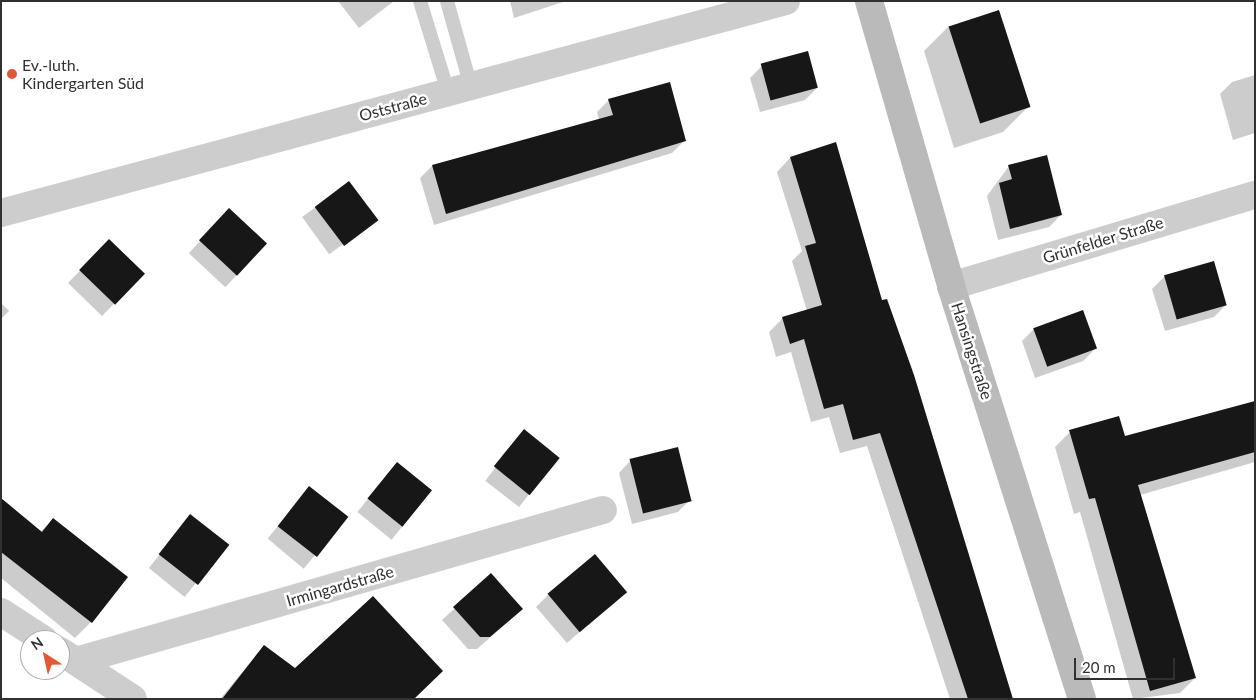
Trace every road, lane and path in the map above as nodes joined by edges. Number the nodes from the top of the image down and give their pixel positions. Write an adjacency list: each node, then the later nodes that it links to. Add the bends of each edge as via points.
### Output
1 (420, 1): 5 (lane)
2 (447, 1): 5 (lane)
3 (786, 1): 5 (street, Oststraße)
4 (869, 1): 8 (street, Hansingstraße)
5 (459, 89): 7 (street, Oststraße)
6 (1255, 195): 8 (street, Grünfelder Straße)
7 (1, 213)
8 (951, 286): 15 (street, Hansingstraße)
9 (603, 510): 12 (street, Irmingardstraße)
10 (1, 612): 11 (street)
11 (29, 630)
12 (70, 655)
13 (70, 657): 14 (street)
14 (131, 698)
15 (1082, 699)

